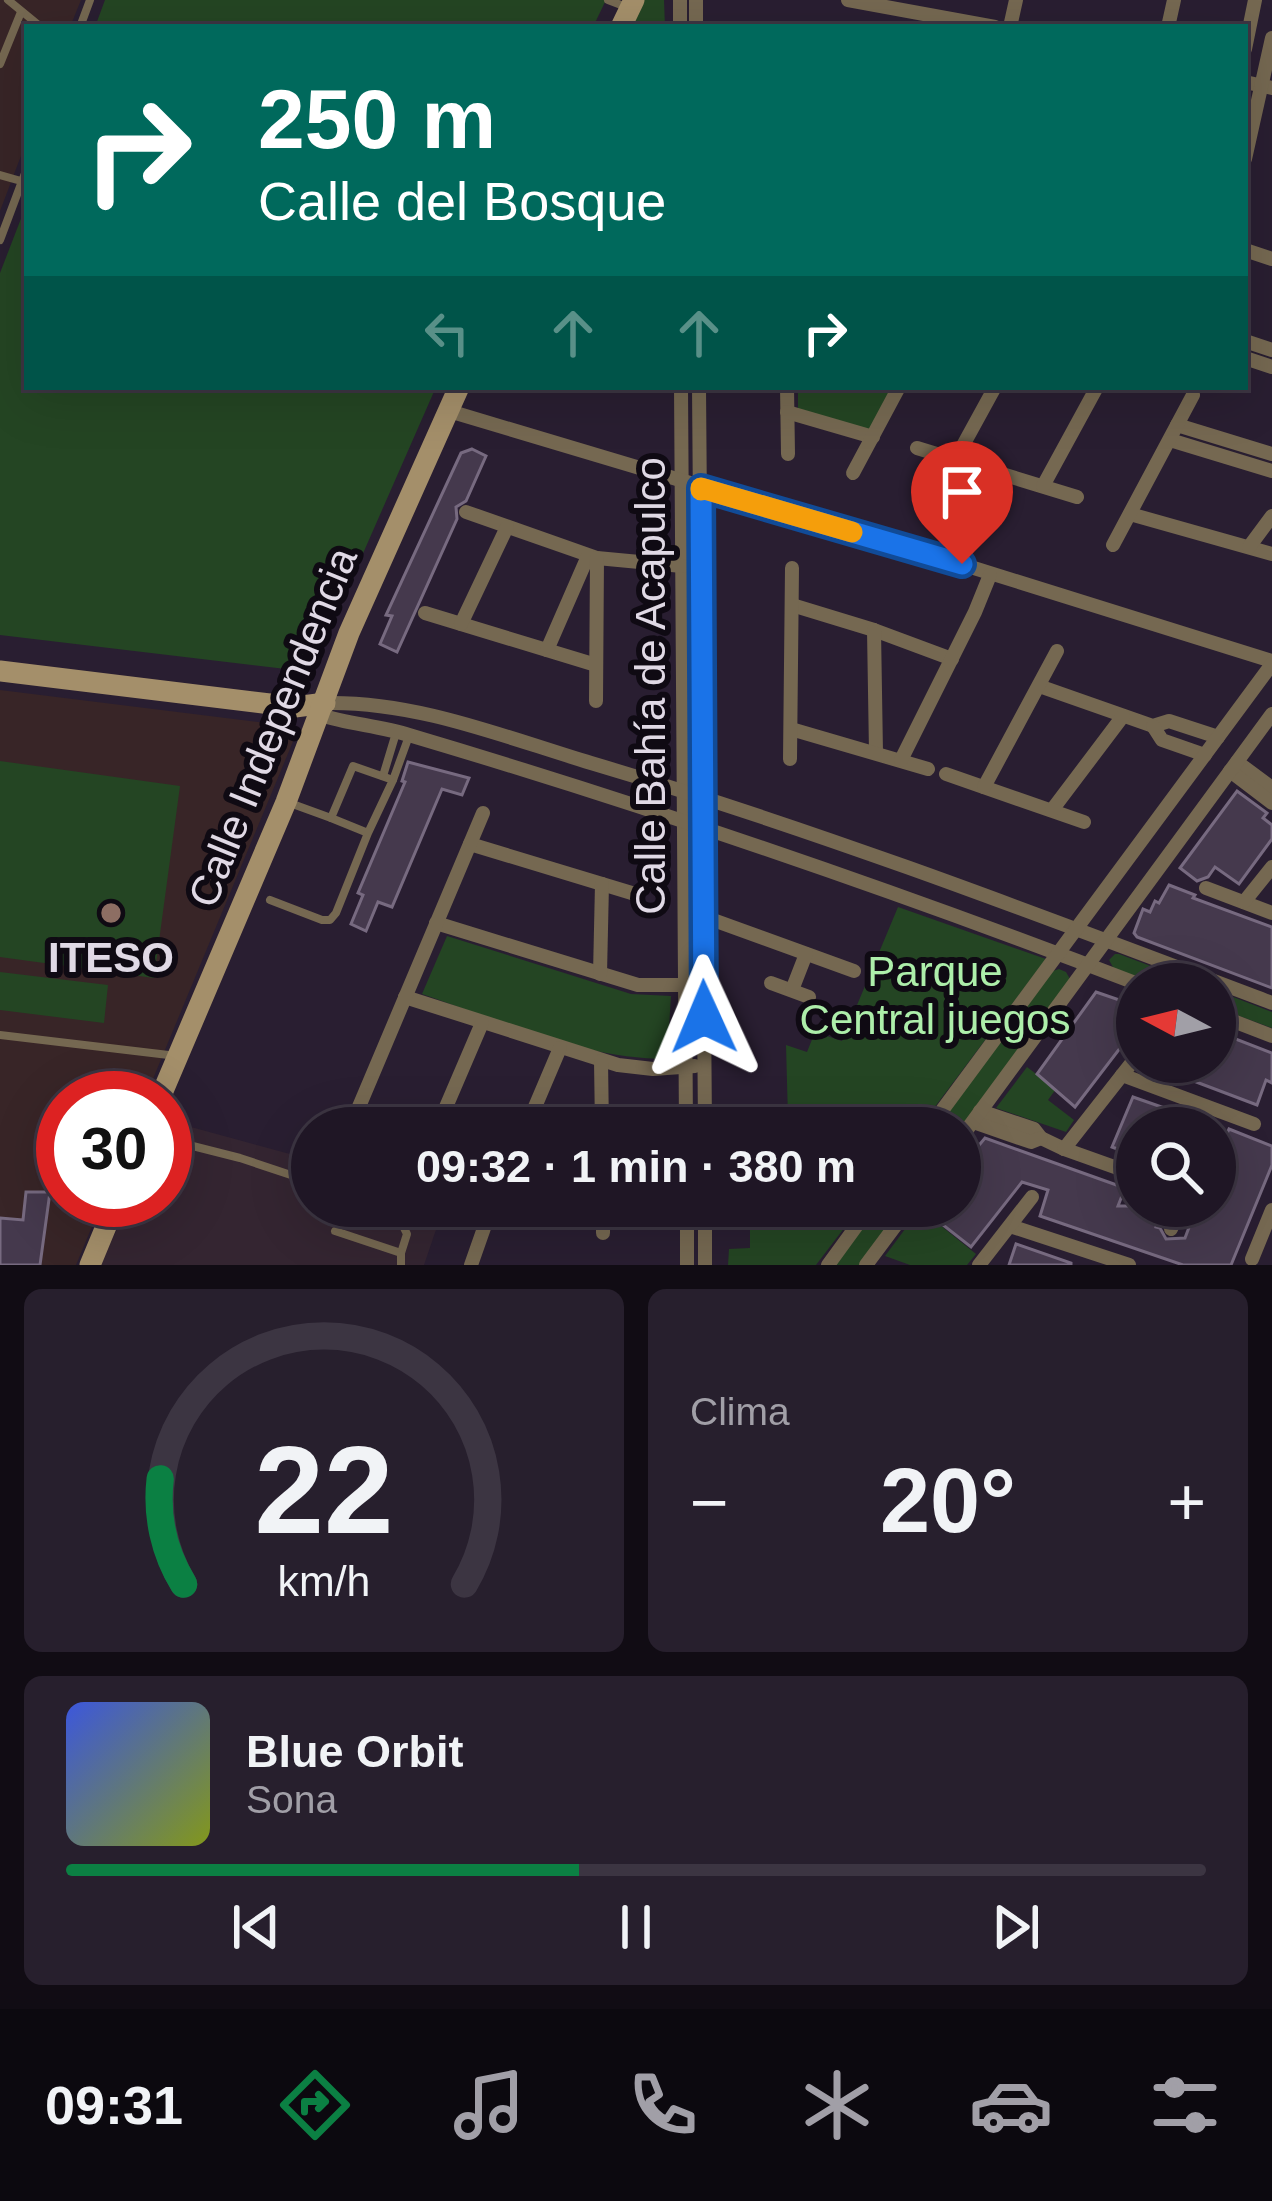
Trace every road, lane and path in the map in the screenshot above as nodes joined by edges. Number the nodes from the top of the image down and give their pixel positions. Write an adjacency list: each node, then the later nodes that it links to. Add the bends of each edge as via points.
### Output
1 (8, 0): 4 (lane)
2 (848, 0): 5 (street)
3 (1255, 0): 8 (street)
4 (21, 12): 6 (lane); 10 (lane)
5 (928, 14): 7 (street)
6 (37, 24)
7 (979, 24)
8 (1248, 34)
9 (1272, 38): 11 (street)
10 (0, 64)
11 (1267, 87): 12 (street)
12 (1248, 149)
13 (0, 175): 15 (lane)
14 (24, 176): 15 (lane)
15 (22, 182): 16 (lane)
16 (0, 240)
17 (458, 390): 25 (street, Calle Independencia)
18 (681, 390): 37 (street, Calle Bahía de Acapulco)
19 (699, 390): 39 (street, Calle Bahía de Acapulco)
20 (787, 390): 26 (street)
21 (897, 390): 28 (street)
22 (992, 390): 33 (street)
23 (1095, 390): 38 (street)
24 (1193, 395): 27 (street)
25 (448, 411): 37 (street); 65 (street, Calle Independencia)
26 (787, 412): 28 (street); 31 (street)
27 (1178, 425): 29 (street); 32 (street)
28 (873, 436): 35 (street)
29 (1169, 440): 34 (street); 42 (street)
30 (917, 448): 33 (street)
31 (788, 454)
32 (1272, 454)
33 (956, 460): 36 (street)
34 (1272, 471)
35 (853, 473)
36 (998, 473): 38 (street); 49 (street)
37 (681, 482): 39 (street); 50 (street, Calle Bahía de Acapulco)
38 (1043, 486): 40 (street)
39 (701, 488): 49 (street); 84 (street, Calle Bahía de Acapulco)
40 (1077, 496)
41 (466, 512): 44 (street)
42 (1130, 514): 45 (street); 46 (street)
43 (1272, 516): 46 (street)
44 (507, 526): 48 (street); 55 (street)
45 (1113, 545)
46 (1249, 548): 47 (street)
47 (1272, 554)
48 (592, 557): 50 (street); 57 (street); 61 (street)
49 (962, 564): 52 (street)
50 (682, 566): 83 (street, Calle Bahía de Acapulco)
51 (792, 568): 53 (street)
52 (990, 574): 59 (street); 60 (street)
53 (792, 605): 56 (street); 70 (street)
54 (425, 613): 55 (street)
55 (461, 624): 57 (street)
56 (874, 630): 59 (street); 73 (street)
57 (547, 650): 61 (street)
58 (1057, 651): 63 (street)
59 (952, 659): 76 (street)
60 (1272, 663): 72 (street)
61 (596, 665): 64 (street)
62 (0, 671): 65 (street)
63 (1039, 686): 68 (street); 81 (street)
64 (596, 701)
65 (322, 709): 66 (street); 71 (street, via 345,723); 85 (street, Calle Independencia)
66 (408, 709): 71 (street); 83 (street)
67 (1272, 714): 77 (street)
68 (1124, 716): 69 (street); 87 (street)
69 (1153, 726): 72 (street, via 1169,721); 74 (street, via 1162,740)
70 (791, 729): 73 (street); 75 (street)
71 (403, 733): 80 (lane); 90 (street)
72 (1218, 737): 74 (street)
73 (876, 753): 76 (street)
74 (1205, 755): 106 (street)
75 (790, 759)
76 (901, 760): 78 (street)
77 (1233, 766): 82 (street); 86 (street); 107 (street)
78 (928, 769)
79 (946, 774): 81 (street)
80 (388, 778): 89 (lane, via 353,766); 93 (lane)
81 (984, 787): 87 (street)
82 (1272, 788)
83 (685, 790): 84 (street); 90 (street, Calle Bahía de Acapulco)
84 (702, 796): 92 (street, Calle Bahía de Acapulco); 96 (street)
85 (286, 802): 89 (lane); 125 (street, Calle Independencia)
86 (1272, 803)
87 (1052, 810): 91 (street)
88 (483, 813): 94 (street)
89 (331, 818): 93 (lane)
90 (685, 821): 92 (street); 115 (street, Calle Bahía de Acapulco)
91 (1084, 822)
92 (702, 826): 100 (street); 104 (street, Calle Bahía de Acapulco)
93 (368, 833): 101 (lane, via 330,920)
94 (470, 844): 97 (street); 105 (street)
95 (1272, 867): 102 (street)
96 (911, 871): 100 (street); 106 (street)
97 (602, 884): 99 (street); 112 (street)
98 (1206, 888): 102 (street)
99 (635, 894)
100 (903, 898): 109 (street)
101 (270, 900)
102 (1244, 902): 103 (street)
103 (1272, 913)
104 (702, 922): 108 (street); 127 (street, Calle Bahía de Acapulco)
105 (436, 923): 112 (street); 118 (street)
106 (1076, 929): 107 (street); 109 (street)
107 (1107, 940): 110 (street); 119 (street)
108 (806, 953): 111 (street); 116 (street)
109 (1058, 954): 110 (street); 138 (street)
110 (1089, 965): 113 (street); 140 (street)
111 (854, 971)
112 (600, 974): 115 (street, via 650,987)
113 (1116, 975)
114 (772, 983): 116 (street)
115 (686, 985): 128 (street, Calle Bahía de Acapulco)
116 (792, 990): 117 (street)
117 (809, 997)
118 (405, 998): 121 (street); 132 (street)
119 (1272, 1003)
120 (1236, 1022): 123 (street)
121 (482, 1023): 124 (street); 133 (street)
122 (0, 1034): 125 (lane)
123 (1272, 1036)
124 (560, 1048): 126 (street); 134 (street)
125 (178, 1057): 129 (street, Calle Independencia)
126 (601, 1061): 128 (street); 135 (street)
127 (706, 1064): 128 (street); 137 (street, Calle Bahía de Acapulco)
128 (686, 1068): 136 (street, Calle Bahía de Acapulco)
129 (172, 1071)
130 (1116, 1083): 143 (street)
131 (1144, 1083): 139 (street)
132 (359, 1107)
133 (445, 1107)
134 (534, 1107)
135 (600, 1107)
136 (686, 1107)
137 (705, 1107)
138 (945, 1107)
139 (1208, 1107)
140 (981, 1110)
141 (981, 1119): 143 (street)
142 (192, 1146): 145 (lane)
143 (1064, 1148): 144 (street)
144 (1116, 1167)
145 (291, 1175)
146 (1032, 1198): 148 (street)
147 (1270, 1219): 160 (street)
148 (1010, 1226): 169 (street); 170 (street)
149 (106, 1227): 162 (street)
150 (404, 1227): 159 (lane)
151 (687, 1227): 158 (street)
152 (705, 1227): 157 (street)
153 (855, 1227): 167 (street)
154 (894, 1227): 161 (street)
155 (484, 1228): 164 (street)
156 (335, 1231): 159 (lane)
157 (705, 1238): 158 (street); 166 (street)
158 (687, 1239): 165 (street)
159 (400, 1253): 163 (lane)
160 (1252, 1259)
161 (868, 1262): 168 (street)
162 (90, 1265)
163 (401, 1265)
164 (471, 1265)
165 (687, 1265)
166 (705, 1265)
167 (827, 1265)
168 (887, 1265)
169 (979, 1265)
170 (1129, 1265)

